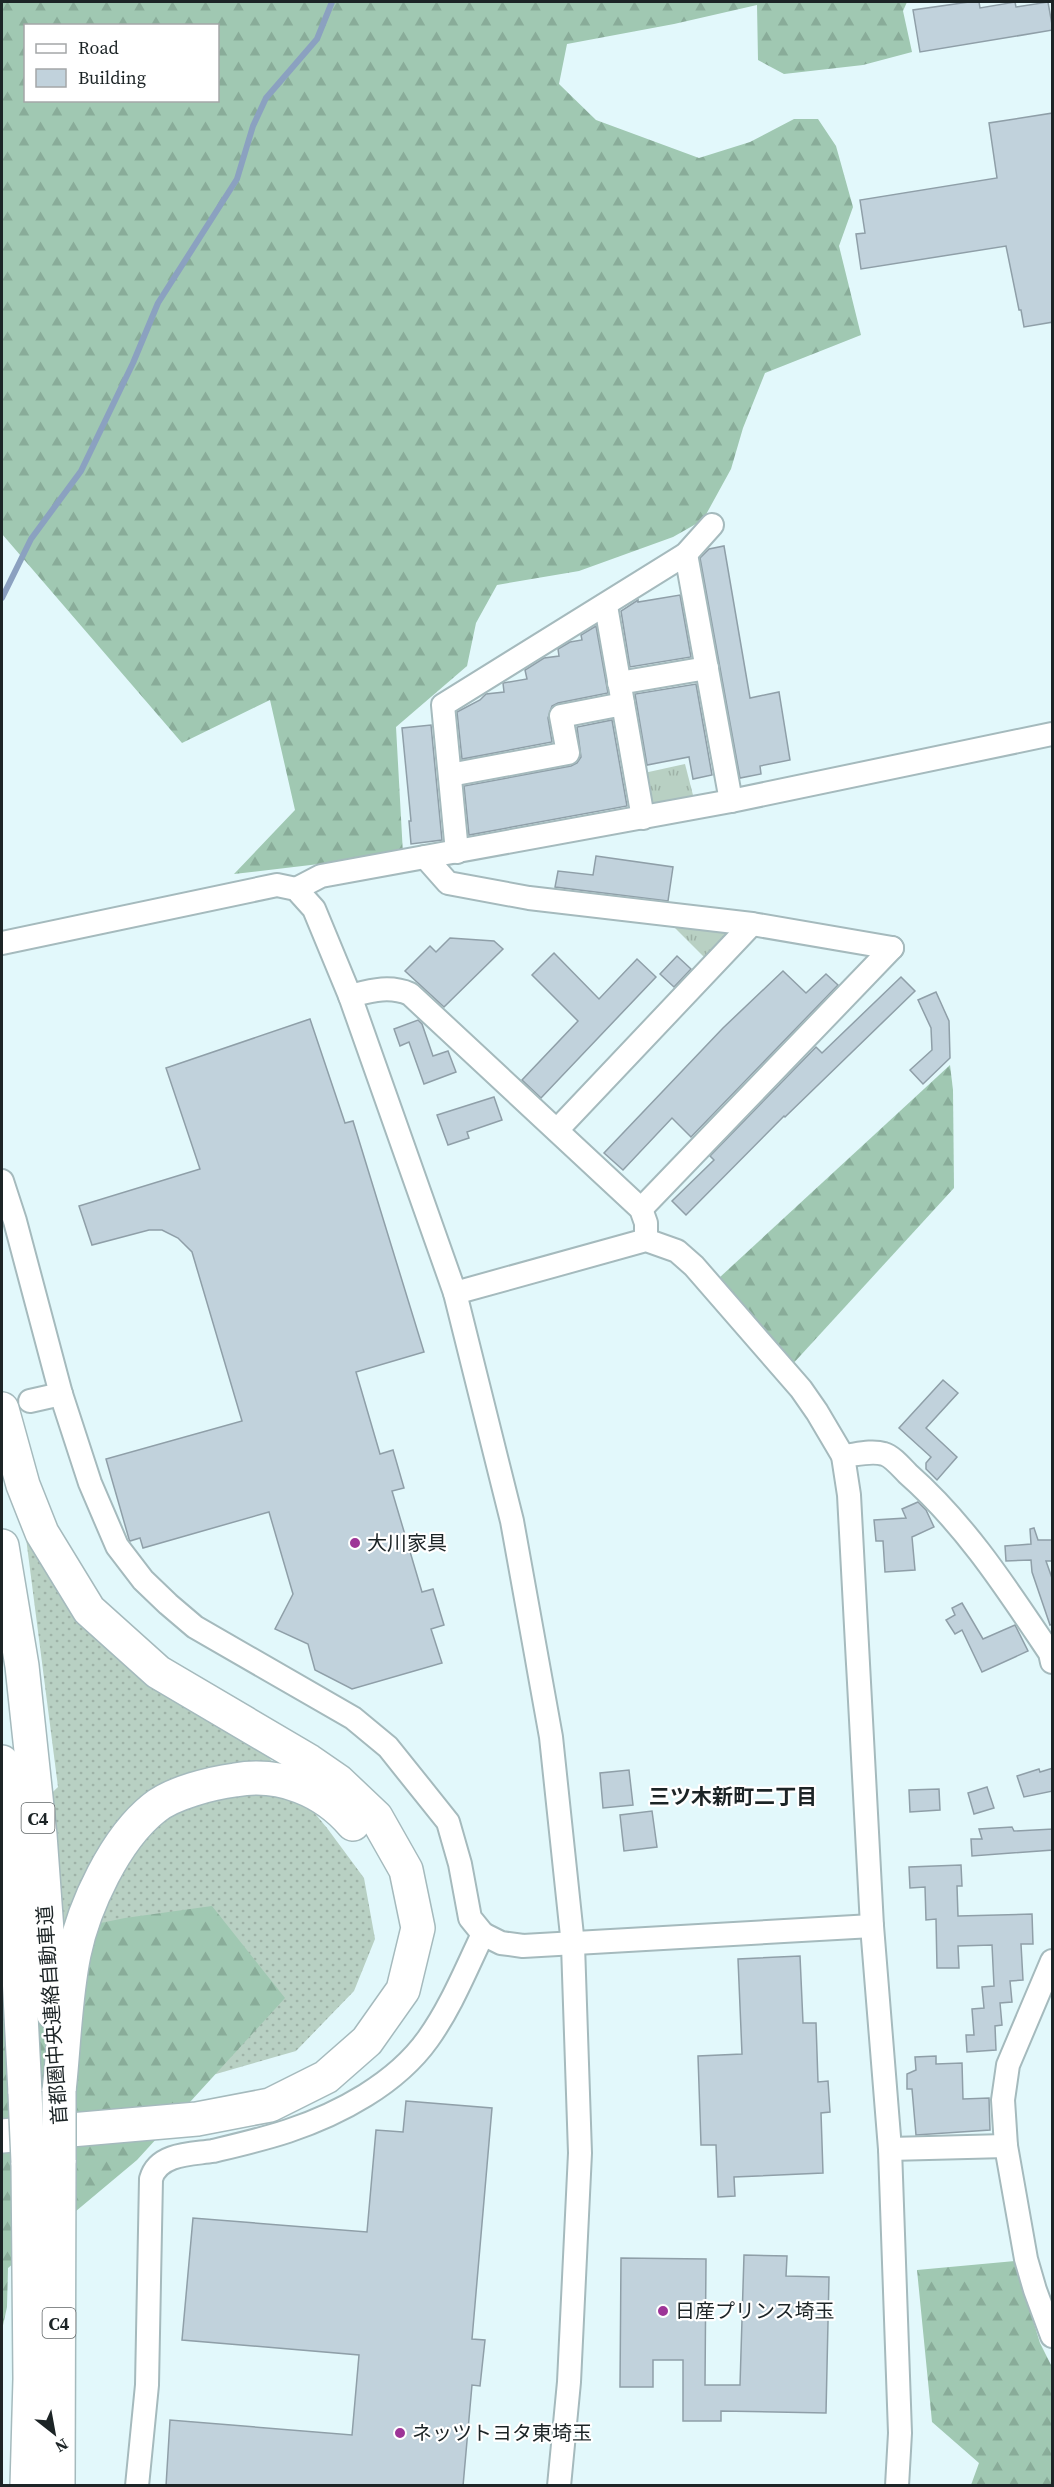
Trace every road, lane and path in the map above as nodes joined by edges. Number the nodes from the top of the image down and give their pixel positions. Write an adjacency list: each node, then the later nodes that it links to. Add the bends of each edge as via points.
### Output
1 (712, 525): 2 (street)
2 (686, 554): 3 (street); 4 (street)
3 (606, 606): 5 (street); 7 (street, via 443,705)
4 (707, 668): 5 (street); 8 (street)
5 (621, 694): 7 (street, via 561,716 568,753); 9 (street)
6 (1053, 734): 8 (street)
7 (450, 775): 10 (street)
8 (731, 801): 9 (street)
9 (643, 818): 10 (street)
10 (457, 852): 11 (street)
11 (425, 857): 12 (street, via 321,876); 13 (street, via 448,883 529,898)
12 (296, 889): 14 (street, via 277,885); 15 (street, via 314,909)
13 (752, 924): 16 (street); 18 (street, via 892,948)
14 (2, 943)
15 (350, 996): 16 (street, via 377,989 410,994); 20 (street)
16 (557, 1130): 18 (street)
17 (2, 1181): 21 (street)
18 (641, 1209): 19 (street)
19 (646, 1240): 20 (street); 23 (street, via 677,1251 694,1266 801,1389)
20 (455, 1293): 29 (street, via 512,1521 550,1737)
21 (61, 1394): 22 (street); 28 (street, via 90,1483 117,1546 137,1572 195,1627 353,1718 388,1747 448,1822 470,1918)
22 (16, 1405): 33 (highway, via 23,1485 42,1533 89,1610 158,1672 309,1761 338,1781 376,1817 406,1870 418,1928 403,1990 367,2041 326,2077 270,2104 197,2119)
23 (843, 1456): 25 (street, via 886,1454 924,1488 956,1520 987,1560); 27 (street, via 849,1495)
24 (2, 1546): 31 (highway, 首都圏中央連絡自動車道 / C4, via 22,1666 40,1835)
25 (1053, 1662)
26 (2, 1762): 36 (highway, 首都圏中央連絡自動車道 / C4, bridge, via 15,1897 25,2093)
27 (872, 1926): 29 (street); 35 (street)
28 (483, 1934): 29 (street, via 501,1943 523,1946); 40 (street, via 428,2040 399,2070 364,2096 297,2128 173,2157 153,2171 147,2385)
29 (573, 1945): 41 (street, via 580,2153 569,2382)
30 (1053, 1961): 34 (street, via 1008,2065 1003,2100)
31 (59, 2091): 32 (highway, via 74,1954 94,1892 122,1842 155,1807 204,1785 249,1777 295,1782 340,1808 367,1839 387,1881 396,1936 384,1988 341,2042 302,2068 244,2091 131,2110); 36 (highway, 首都圏中央連絡自動車道 / C4, bridge)
32 (2, 2120)
33 (2, 2136)
34 (1006, 2146): 35 (street); 37 (street, via 1026,2259)
35 (890, 2149): 42 (street, via 900,2433)
36 (44, 2161): 38 (highway, 首都圏中央連絡自動車道 / C4); 39 (highway, 首都圏中央連絡自動車道 / C4)
37 (1053, 2336)
38 (27, 2486)
39 (58, 2486)
40 (137, 2486)
41 (559, 2486)
42 (897, 2486)

